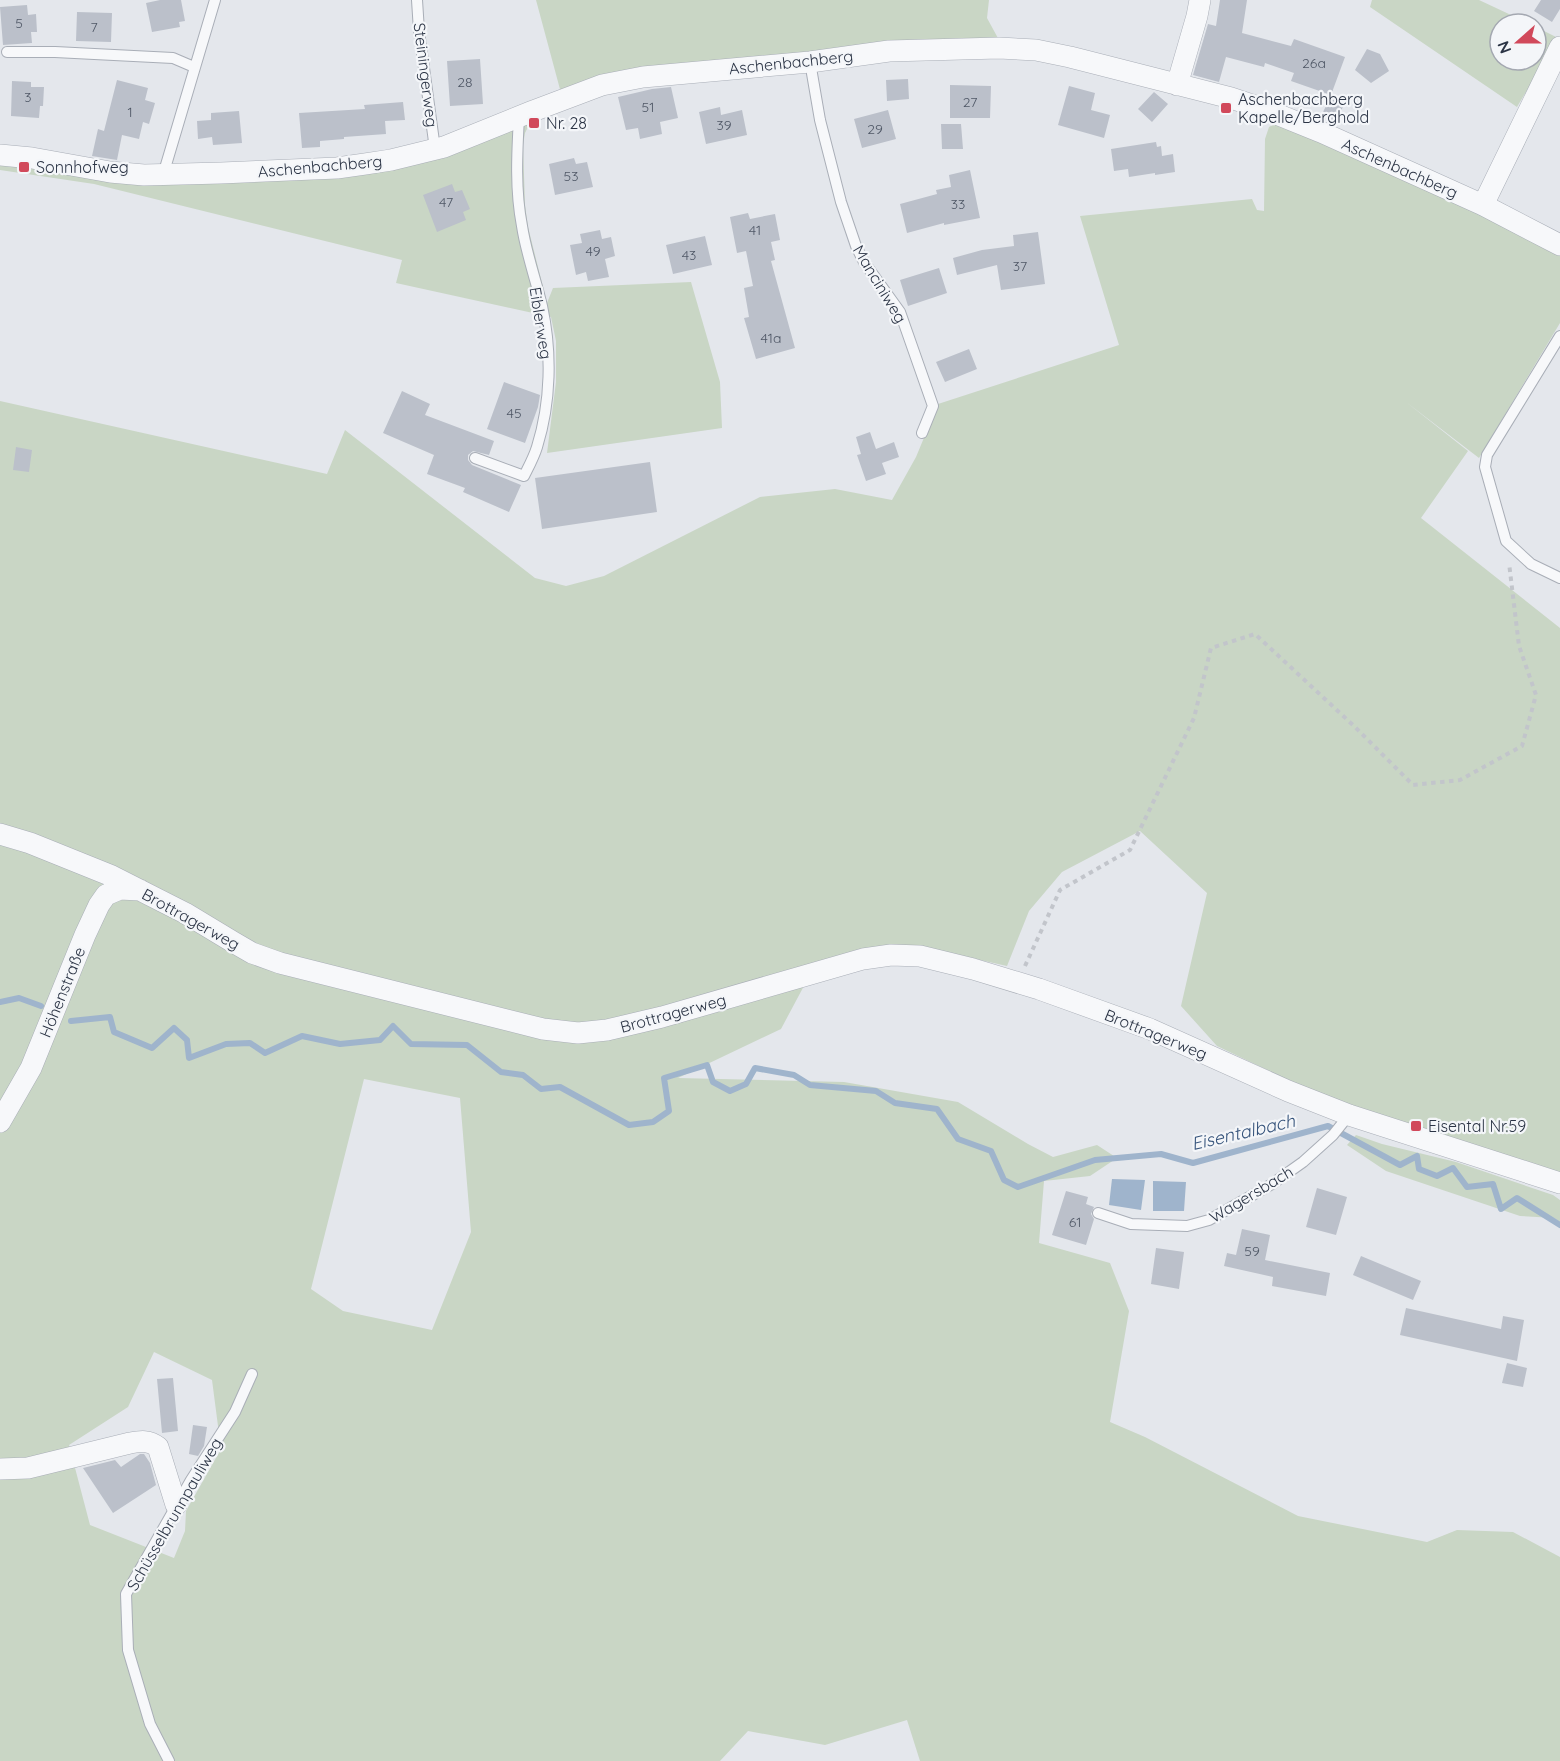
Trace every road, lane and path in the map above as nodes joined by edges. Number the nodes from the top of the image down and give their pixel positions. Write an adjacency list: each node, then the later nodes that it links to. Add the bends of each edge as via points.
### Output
1 (215, 0): 7 (lane)
2 (417, 0): 11 (lane, Steiningerweg)
3 (1200, 0): 9 (street)
4 (1560, 47): 8 (street)
5 (7, 52): 7 (lane, via 173,58)
6 (810, 62): 9 (street, Aschenbachberg, via 889,51 1036,50); 10 (street, Aschenbachberg, via 643,77 602,86); 17 (lane, Manciniweg, via 820,120 856,246 900,312 933,406)
7 (194, 68): 13 (lane)
8 (1555, 70): 14 (street)
9 (1177, 85): 14 (street, Aschenbachberg, via 1264,109)
10 (519, 117): 11 (street, Aschenbachberg); 18 (lane, Eiblerweg, via 519,206 546,328 548,388 544,421 524,476)
11 (435, 149): 13 (street, Aschenbachberg, via 337,168)
12 (1, 152): 13 (street, Aschenbachberg, via 110,172)
13 (163, 175)
14 (1483, 205): 15 (street, Aschenbachberg)
15 (1560, 245)
16 (1560, 336): 19 (lane, via 1487,455 1485,467)
17 (922, 433)
18 (476, 458)
19 (1506, 541): 20 (lane, via 1531,564); 23 (path, via 1519,646 1536,695 1522,746 1460,780 1413,785 1255,634 1210,648 1194,718 1130,850 1060,890)
20 (1560, 578)
21 (0, 834): 22 (street, Brottragerweg)
22 (141, 890): 23 (street, Brottragerweg, via 243,948 280,963 543,1029 578,1033 662,1017 863,959 891,955 921,956); 24 (street, Höhenstraße, via 120,889 106,895 99,905 31,1068)
23 (1017, 982): 25 (street, Brottragerweg, via 1150,1029 1288,1091)
24 (0, 1122)
25 (1341, 1126): 26 (street, Brottragerweg); 27 (lane, Wagersbach, via 1303,1162 1272,1184 1220,1215 1196,1224 1131,1224)
26 (1560, 1183)
27 (1098, 1213)
28 (252, 1374): 30 (lane, Schüsselbrunnpauliweg, via 235,1412)
29 (0, 1469): 30 (street, via 28,1468 146,1441 158,1447)
30 (176, 1505): 31 (lane, Schüsselbrunnpauliweg, via 126,1594 128,1650 150,1724)
31 (169, 1761)

